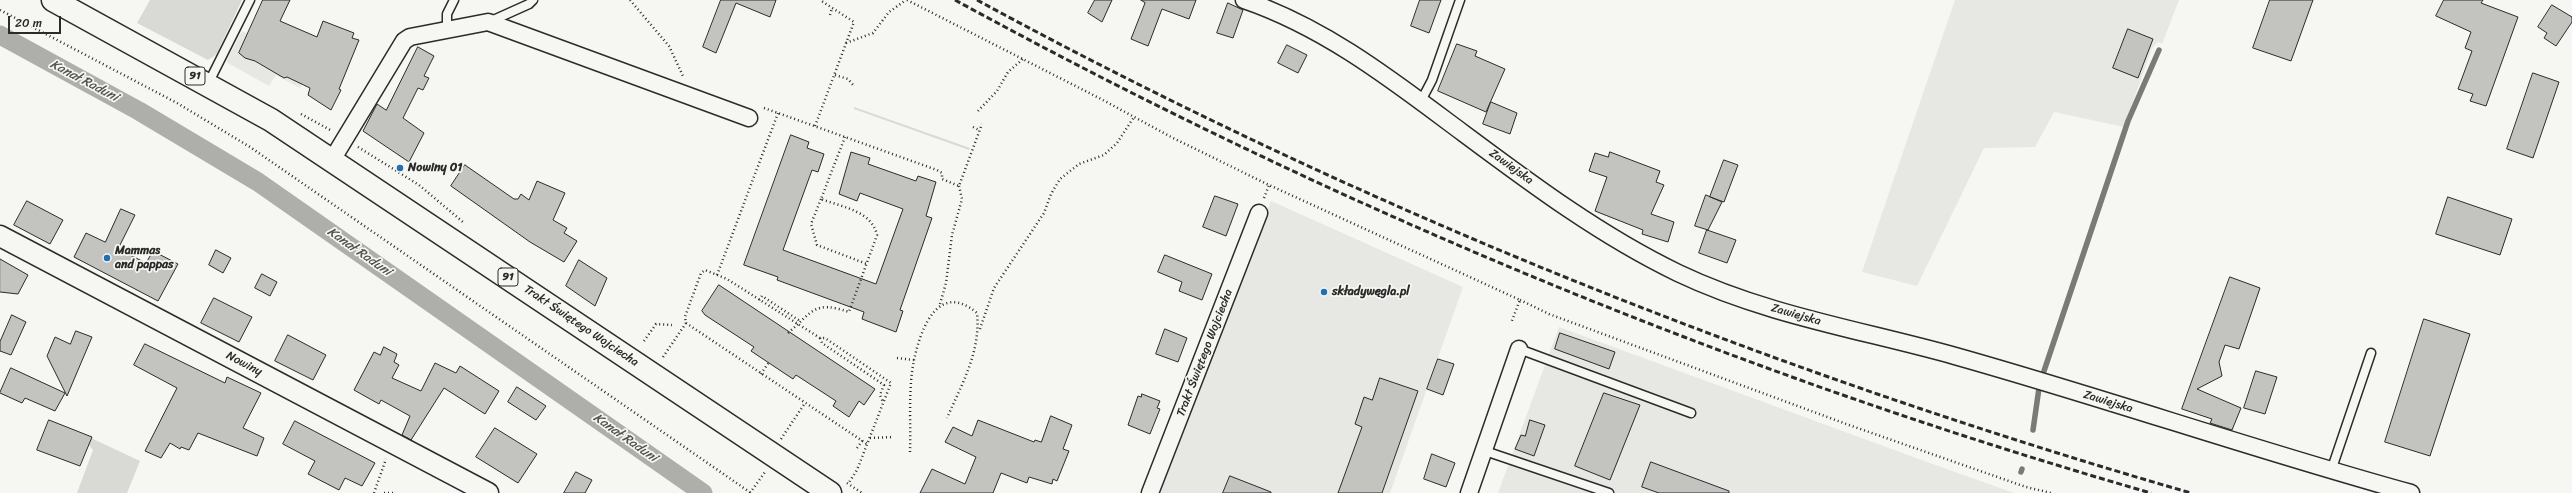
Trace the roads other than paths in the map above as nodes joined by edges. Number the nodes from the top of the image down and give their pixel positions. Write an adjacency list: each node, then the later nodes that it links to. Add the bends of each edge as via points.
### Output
1 (53, 0): 9 (main road, Trakt Świętego Wojciecha / 91)
2 (250, 0): 9 (lane)
3 (454, 0): 8 (lane, via 448,14)
4 (533, 0): 7 (lane)
5 (1244, 0): 10 (street, Zawiejska, via 1282,14 1313,30 1378,70)
6 (1460, 0): 10 (lane, via 1432,80)
7 (488, 22): 8 (street); 11 (street, via 692,97)
8 (447, 30): 12 (street, via 410,37 404,41)
9 (208, 84): 12 (main road, Trakt Świętego Wojciecha / 91, via 271,120)
10 (1421, 101): 19 (street, Zawiejska, via 1505,164 1627,246 1679,273 1735,297 1843,329 1953,356)
11 (754, 112)
12 (332, 160): 20 (main road, Trakt Świętego Wojciecha / 91)
13 (1259, 213): 22 (street, Trakt Świętego Wojciecha)
14 (0, 236): 21 (street, Nowiny)
15 (1519, 349): 17 (lane); 18 (street)
16 (2370, 353): 19 (lane)
17 (1691, 413)
18 (1485, 451): 23 (street); 24 (lane)
19 (2331, 471): 25 (street, Zawiejska)
20 (839, 489)
21 (488, 493)
22 (1150, 493)
23 (1469, 493)
24 (1609, 493)
25 (2412, 493)

